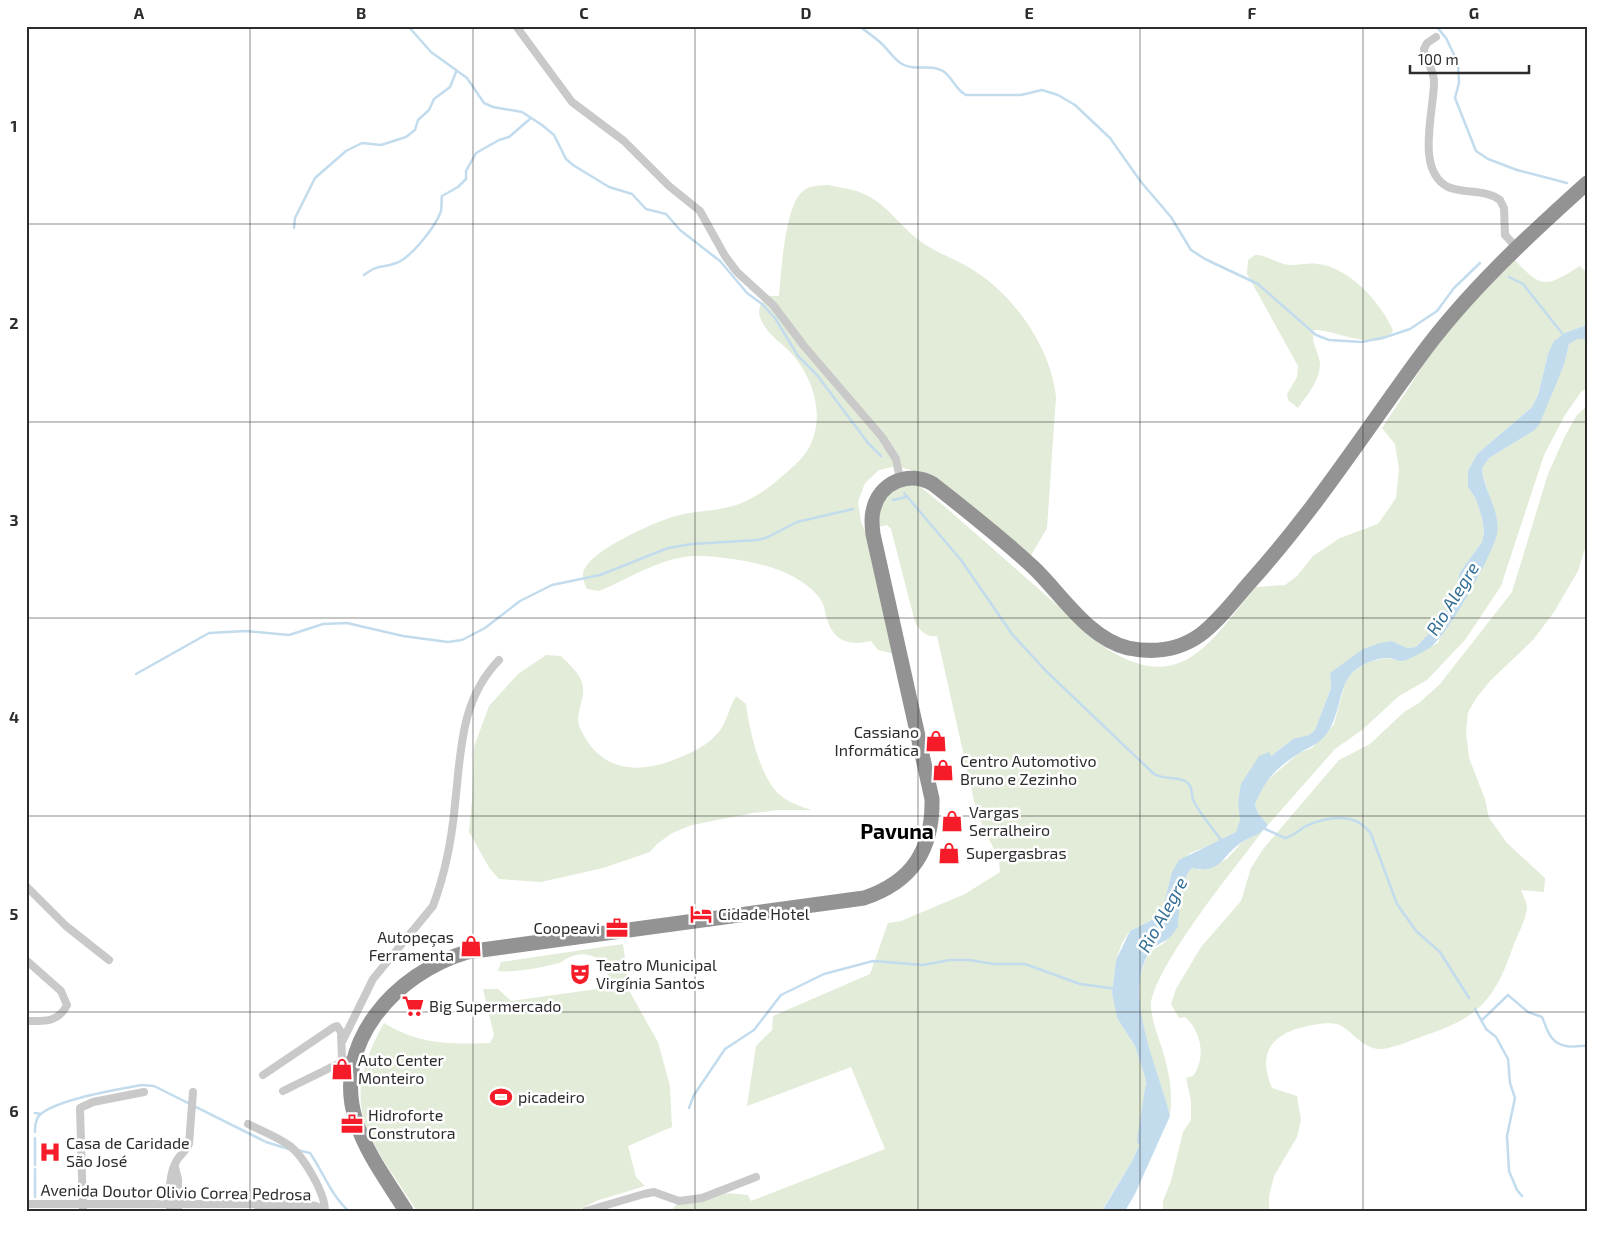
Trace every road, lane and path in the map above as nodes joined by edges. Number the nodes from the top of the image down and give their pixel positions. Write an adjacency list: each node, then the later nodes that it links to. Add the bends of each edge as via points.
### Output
1 (516, 26): 5 (street, via 572,102 624,141 669,186 700,211 737,272 773,305 882,437 896,459)
2 (1436, 37): 4 (street, via 1427,42 1424,49 1434,82 1431,166 1435,175 1449,187 1491,195 1500,200 1504,208 1505,235)
3 (1587, 183): 4 (highway)
4 (1518, 249): 5 (highway, via 1420,356 1329,486 1280,549 1218,618 1199,636 1183,644 1160,650 1140,650 1100,635 1033,567 933,484 912,476)
5 (900, 479): 12 (highway, via 878,498 872,518 930,787 932,816 929,835 914,867 899,882 864,898 556,939 467,952 445,959 426,968 390,998 367,1027)
6 (498, 660): 11 (street, via 480,682 466,722 449,840 433,906 373,978)
7 (26, 886): 9 (street, via 66,926)
8 (26, 960): 10 (street, via 65,997 67,1005 63,1014 50,1021)
9 (108, 960)
10 (26, 1021)
11 (342, 1042): 12 (street); 13 (street, via 339,1028 334,1027)
12 (348, 1060): 14 (street); 24 (highway, via 356,1121 366,1146)
13 (263, 1075)
14 (283, 1091)
15 (144, 1092): 20 (street, via 80,1108)
16 (193, 1092): 21 (street, via 189,1144 175,1167)
17 (248, 1124): 23 (street, via 291,1146 322,1194)
18 (756, 1177): 25 (street, via 702,1198 679,1201 654,1192)
19 (26, 1204): 20 (street, Avenida Doutor Olivio Correa Pedrosa)
20 (83, 1207): 21 (street, Avenida Doutor Olivio Correa Pedrosa)
21 (174, 1207): 23 (street, Avenida Doutor Olivio Correa Pedrosa, via 305,1204)
22 (258, 1211): 23 (street, Avenida Doutor Olivio Correa Pedrosa)
23 (325, 1211)
24 (406, 1211)
25 (586, 1211)

